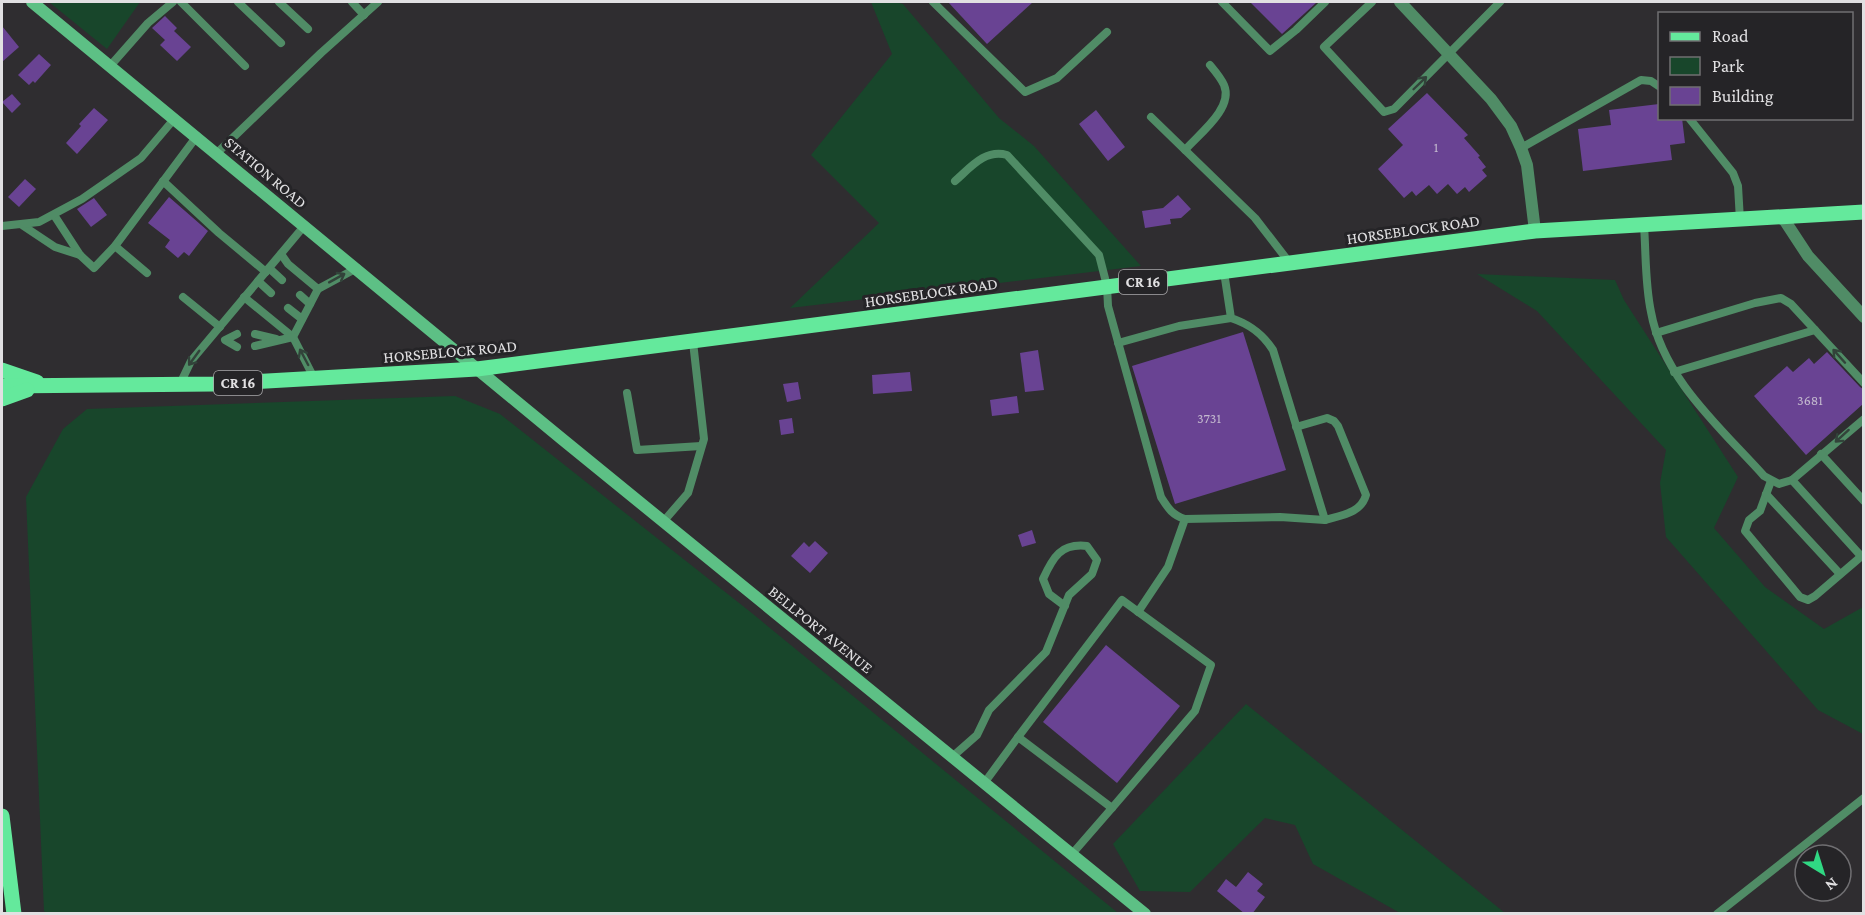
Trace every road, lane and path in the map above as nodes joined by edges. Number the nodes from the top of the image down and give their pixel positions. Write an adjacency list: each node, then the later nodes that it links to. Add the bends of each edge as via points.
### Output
1 (32, 2): 19 (main road, STATION ROAD)
2 (173, 2): 19 (lane, via 148,23)
3 (181, 2): 21 (lane)
4 (238, 2): 17 (lane)
5 (279, 2): 15 (lane)
6 (352, 2): 14 (lane)
7 (378, 2): 14 (lane)
8 (933, 2): 16 (lane, via 1025,92 1057,78)
9 (1222, 2): 10 (lane, via 1270,51)
10 (1325, 2)
11 (1372, 2): 18 (lane, one-way to 18, via 1324,48 1384,112 1389,112)
12 (1400, 2): 18 (street)
13 (1500, 2): 18 (lane)
14 (364, 15): 29 (lane)
15 (308, 30)
16 (1107, 32)
17 (281, 43)
18 (1450, 54): 27 (street, via 1502,113)
19 (111, 65): 24 (main road, STATION ROAD)
20 (1210, 65): 28 (lane, via 1224,85 1227,98 1221,111)
21 (245, 66)
22 (1658, 86): 27 (lane, via 1641,80)
23 (1151, 117): 28 (lane)
24 (175, 118): 26 (main road, STATION ROAD); 33 (lane, via 141,158)
25 (1691, 120): 35 (lane, via 1733,173 1738,186)
26 (197, 136): 29 (main road, STATION ROAD); 30 (lane)
27 (1521, 148): 40 (street, via 1530,181)
28 (1185, 150): 44 (lane, via 1255,218)
29 (218, 153): 37 (main road, STATION ROAD)
30 (163, 181): 41 (lane); 46 (lane, via 219,233)
31 (955, 182): 51 (lane, via 988,154 1007,155 1099,255)
32 (1863, 212): 34 (main road, HORSEBLOCK ROAD / CR 16)
33 (54, 215): 36 (lane); 43 (lane)
34 (1783, 218): 35 (main road, HORSEBLOCK ROAD / CR 16); 59 (street, via 1808,256)
35 (1740, 220): 38 (main road, HORSEBLOCK ROAD / CR 16)
36 (22, 225): 39 (lane); 43 (lane, via 54,247)
37 (305, 225): 42 (lane); 45 (main road, STATION ROAD)
38 (1644, 225): 40 (main road, HORSEBLOCK ROAD / CR 16); 65 (lane, via 1650,311)
39 (2, 226)
40 (1535, 231): 44 (main road, HORSEBLOCK ROAD / CR 16)
41 (115, 246): 43 (lane, via 94,268); 48 (lane)
42 (281, 254): 46 (lane); 52 (lane)
43 (80, 255)
44 (1290, 263): 47 (main road, HORSEBLOCK ROAD / CR 16)
45 (357, 268): 52 (lane, one-way to 45); 74 (main road, STATION ROAD)
46 (268, 270): 49 (lane); 50 (lane)
47 (1224, 272): 51 (main road, HORSEBLOCK ROAD / CR 16); 60 (lane)
48 (147, 273)
49 (282, 280)
50 (258, 281): 53 (lane); 56 (lane)
51 (1107, 286): 70 (main road, HORSEBLOCK ROAD / CR 16); 71 (lane)
52 (318, 289): 57 (lane)
53 (271, 293)
54 (300, 295): 57 (lane)
55 (183, 297): 62 (lane)
56 (244, 297): 62 (lane); 67 (lane)
57 (310, 304): 61 (lane)
58 (288, 308): 61 (lane)
59 (1863, 317)
60 (1231, 318): 71 (lane, via 1179,326); 85 (lane, via 1247,323 1273,350)
61 (302, 319): 67 (lane)
62 (217, 330): 69 (lane); 79 (lane, one-way to 79, via 190,361)
63 (1815, 330): 65 (lane, via 1782,298); 76 (lane); 78 (lane, one-way to 63)
64 (255, 333): 68 (lane)
65 (1656, 333): 76 (lane)
66 (237, 334): 69 (lane)
67 (293, 337): 68 (lane); 77 (lane, one-way to 67)
68 (278, 339): 72 (lane)
69 (225, 340): 73 (lane)
70 (693, 342): 74 (main road, HORSEBLOCK ROAD / CR 16); 86 (lane, via 704,439)
71 (1118, 343): 92 (lane, via 1161,497 1168,509)
72 (255, 346)
73 (237, 347)
74 (477, 369): 77 (main road, HORSEBLOCK ROAD / CR 16); 94 (main road, BELLPORT AVENUE)
75 (2, 370): 81 (main road)
76 (1674, 372): 89 (lane)
77 (314, 378): 79 (main road, HORSEBLOCK ROAD / CR 16)
78 (1863, 383)
79 (179, 385): 81 (main road, HORSEBLOCK ROAD / CR 16)
80 (2, 386): 81 (main road, HORSEBLOCK ROAD / CR 16)
81 (43, 386): 83 (main road)
82 (627, 393): 86 (lane, via 637,450)
83 (2, 399)
84 (1863, 418): 87 (lane, one-way to 87)
85 (1296, 427): 93 (lane); 93 (lane, via 1327,418 1334,421 1366,495 1357,510)
86 (701, 446): 94 (lane, via 688,493)
87 (1821, 454): 88 (lane); 91 (lane)
88 (1792, 480): 89 (lane); 95 (lane)
89 (1771, 481): 90 (lane)
90 (1766, 494): 96 (lane); 96 (lane, via 1760,511 1749,520 1745,531 1800,597 1808,600 1815,596)
91 (1863, 501)
92 (1185, 519): 93 (lane); 98 (lane, via 1168,567)
93 (1325, 520)
94 (663, 522): 100 (main road, BELLPORT AVENUE)
95 (1862, 555): 96 (lane)
96 (1840, 574)
97 (1065, 606): 97 (lane, via 1069,595 1092,574 1097,560 1087,546 1064,550 1052,559 1043,579 1049,594); 100 (lane, via 1046,652 988,710 977,735)
98 (1138, 612): 99 (lane, via 1122,600); 103 (lane, via 1212,665 1195,711)
99 (1018, 737): 101 (lane); 103 (lane)
100 (952, 757): 101 (main road, BELLPORT AVENUE)
101 (985, 782): 105 (main road, BELLPORT AVENUE)
102 (1863, 798): 108 (lane)
103 (1112, 808): 105 (lane)
104 (2, 816): 106 (main road)
105 (1072, 854): 107 (main road, BELLPORT AVENUE)
106 (14, 914)
107 (1145, 914)
108 (1717, 914)

